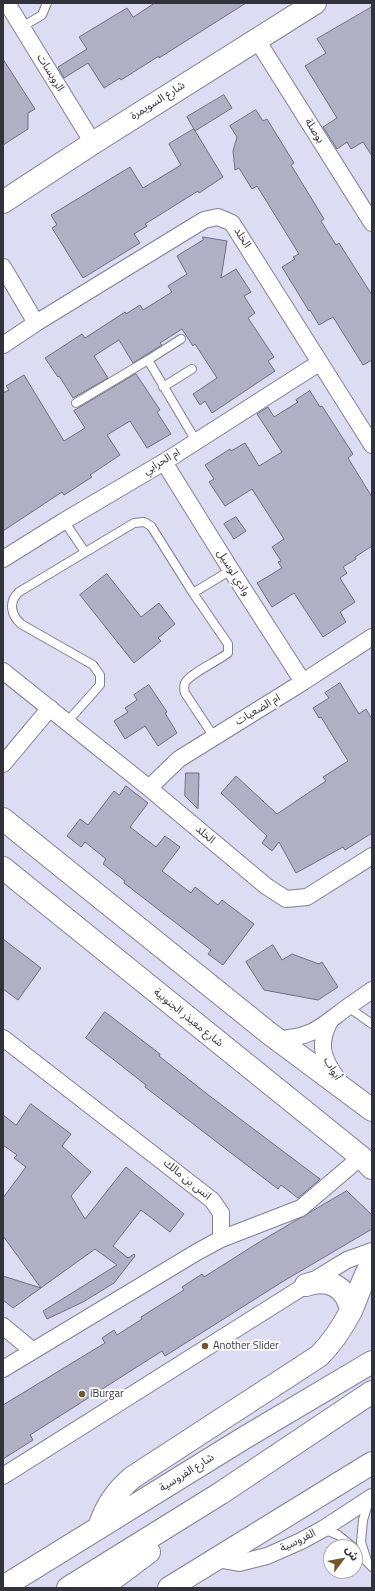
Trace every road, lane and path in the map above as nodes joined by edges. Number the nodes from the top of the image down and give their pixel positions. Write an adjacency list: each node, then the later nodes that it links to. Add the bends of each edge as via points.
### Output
1 (7, 3): 4 (street, الرويسات)
2 (47, 3): 4 (lane, via 42,14)
3 (315, 3): 5 (main road, شارع السويمرة)
4 (22, 27): 6 (street, الرويسات)
5 (257, 40): 6 (main road, شارع السويمرة); 8 (street, بوصلة)
6 (93, 143): 7 (main road, شارع السويمرة)
7 (3, 202)
8 (372, 223)
9 (3, 267): 10 (street)
10 (36, 323): 12 (street, الخلد); 14 (street, الخلد, via 204,220 218,217 232,223)
11 (181, 338): 13 (lane)
12 (3, 345)
13 (148, 360): 16 (lane); 17 (lane)
14 (319, 363): 18 (street, ام الحرابي); 19 (street, الخلد)
15 (192, 369): 16 (lane)
16 (163, 387): 18 (lane)
17 (76, 403)
18 (196, 441): 20 (street, ام الحرابي)
19 (372, 445)
20 (164, 462): 21 (street, ام الحرابي); 24 (street, وادي لوسيل)
21 (64, 521): 22 (lane); 23 (street, ام الحرابي)
22 (85, 552): 25 (lane, via 134,523 144,522 151,526); 30 (lane, via 19,592 11,604 14,618 21,624 92,665 100,675 100,685)
23 (3, 559)
24 (231, 570): 25 (lane); 28 (street, وادي لوسيل)
25 (193, 593): 31 (lane, via 228,644 228,653 189,677 184,684 185,693)
26 (372, 637): 28 (street, ام الضعيات)
27 (3, 671): 29 (street, الخلد)
28 (303, 682): 31 (street, ام الضعيات)
29 (50, 708): 30 (street, الخلد); 32 (street)
30 (67, 722): 33 (street, الخلد)
31 (214, 737): 33 (street, ام الضعيات, via 179,759)
32 (4, 764)
33 (149, 788): 35 (street, الخلد, via 266,886 286,899 307,897)
34 (3, 819): 42 (main road)
35 (372, 856)
36 (3, 868): 46 (main road, شارع معيذر الجنوبية)
37 (372, 990): 38 (street)
38 (348, 1007): 39 (street); 40 (lane)
39 (330, 1021): 42 (street, via 305,1035); 43 (street, أبواب, via 324,1036 323,1052 326,1062)
40 (372, 1024)
41 (3, 1038): 47 (street, انس بن مالك, via 212,1200 221,1213)
42 (276, 1039): 43 (main road)
43 (347, 1093): 44 (main road); 45 (main road)
44 (372, 1110)
45 (372, 1119)
46 (368, 1162): 47 (street, via 301,1208)
47 (221, 1239): 53 (street)
48 (372, 1251): 50 (street, via 347,1260)
49 (372, 1263): 51 (main road)
50 (306, 1285): 51 (main road, via 319,1282 332,1284 343,1292); 58 (street)
51 (350, 1311): 61 (main road, via 333,1341 314,1360 125,1484 111,1500)
52 (3, 1326): 53 (street)
53 (32, 1351): 55 (street)
54 (372, 1362): 61 (main road, شارع الفروسية)
55 (3, 1369)
56 (372, 1392): 59 (main road)
57 (372, 1463): 64 (main road)
58 (3, 1476)
59 (222, 1493): 67 (main road); 68 (main road)
60 (371, 1498): 62 (street, الفروسية); 65 (lane, via 363,1520 361,1542)
61 (99, 1528): 66 (main road, شارع الفروسية)
62 (322, 1529): 63 (lane); 64 (street, الفروسية, via 257,1560 239,1563)
63 (343, 1539)
64 (217, 1559): 69 (main road)
65 (370, 1564)
66 (3, 1587)
67 (68, 1588)
68 (101, 1588)
69 (169, 1588)

